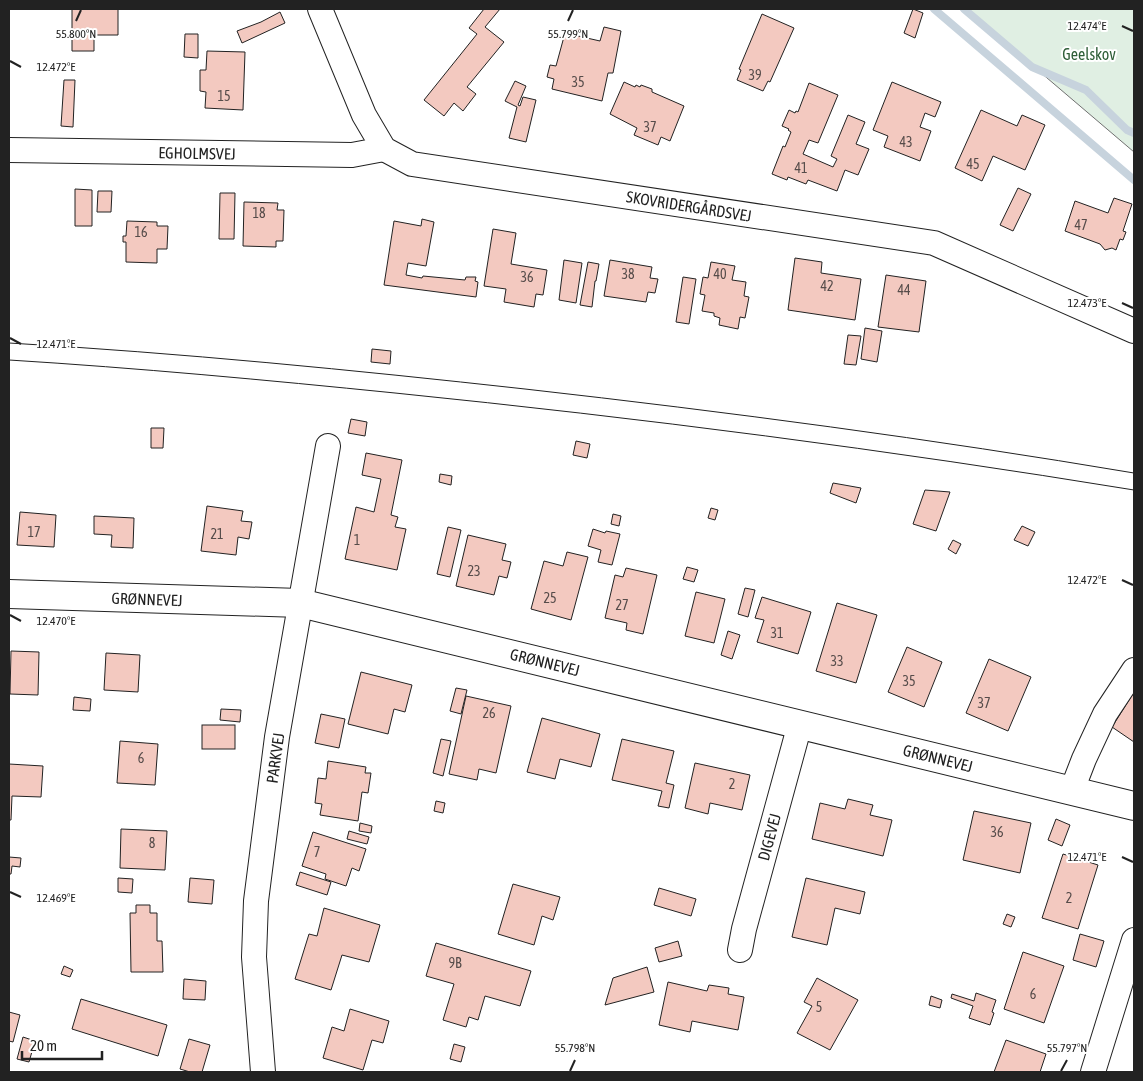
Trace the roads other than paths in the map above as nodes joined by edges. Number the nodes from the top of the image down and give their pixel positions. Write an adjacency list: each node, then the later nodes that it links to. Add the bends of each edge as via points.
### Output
1 (320, 9): 2 (street, via 364,114)
2 (384, 149): 3 (street, EGHOLMSVEJ, via 352,155); 4 (street, SKOVRIDERGÅRDSVEJ, via 412,164 934,243)
3 (9, 150)
4 (1134, 331)
5 (328, 446): 7 (street, PARKVEJ)
6 (9, 594): 7 (street, GRØNNEVEJ)
7 (300, 603): 9 (street, GRØNNEVEJ); 14 (street, PARKVEJ, via 277,737 256,901 254,957)
8 (1134, 670): 10 (street, via 1105,714)
9 (800, 724): 10 (street, GRØNNEVEJ); 13 (street, DIGEVEJ)
10 (1072, 790): 11 (street, GRØNNEVEJ)
11 (1134, 806)
12 (1134, 940): 15 (street)
13 (740, 950)
14 (263, 1072)
15 (1093, 1072)

